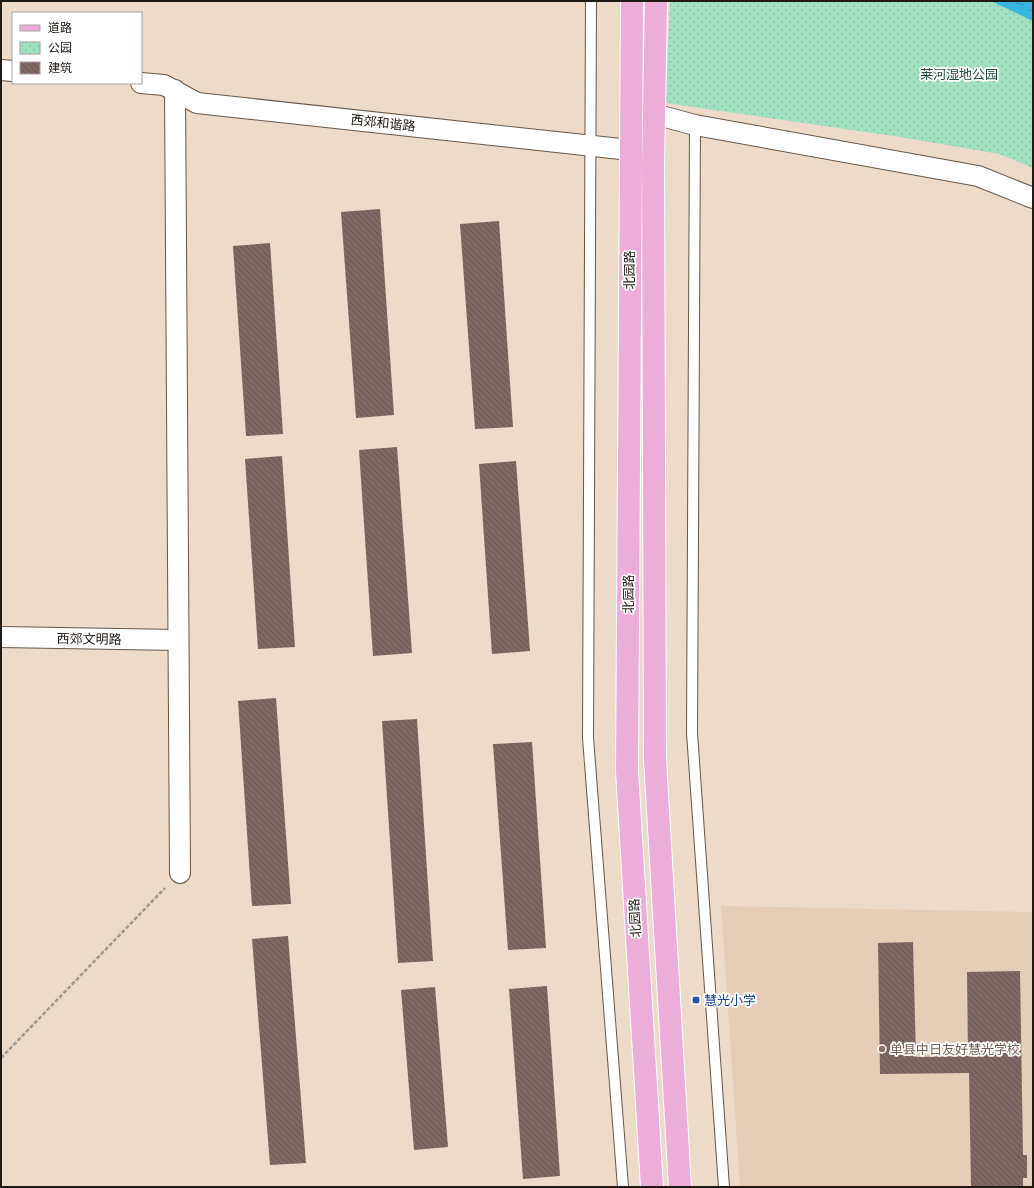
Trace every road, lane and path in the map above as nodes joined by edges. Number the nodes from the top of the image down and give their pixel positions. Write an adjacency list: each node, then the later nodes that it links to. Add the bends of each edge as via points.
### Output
1 (591, 1): 16 (lane, via 588,738)
2 (632, 1): 10 (main road, 北园路)
3 (656, 1): 8 (main road, 北园路)
4 (1, 70): 5 (street)
5 (12, 71)
6 (142, 83): 7 (street, 西郊和谐路, via 164,85)
7 (175, 90): 10 (street, 西郊和谐路, via 197,103); 13 (street)
8 (654, 114): 9 (street); 18 (main road, 北园路, via 655,759)
9 (695, 125): 11 (street, via 978,176); 19 (lane, via 692,733)
10 (630, 150): 17 (main road, 北园路, via 626,771)
11 (1033, 198)
12 (1, 637): 13 (street, 西郊文明路)
13 (178, 640): 14 (street)
14 (180, 873): 15 (path)
15 (1, 1058)
16 (623, 1187)
17 (652, 1187)
18 (680, 1187)
19 (724, 1187)

